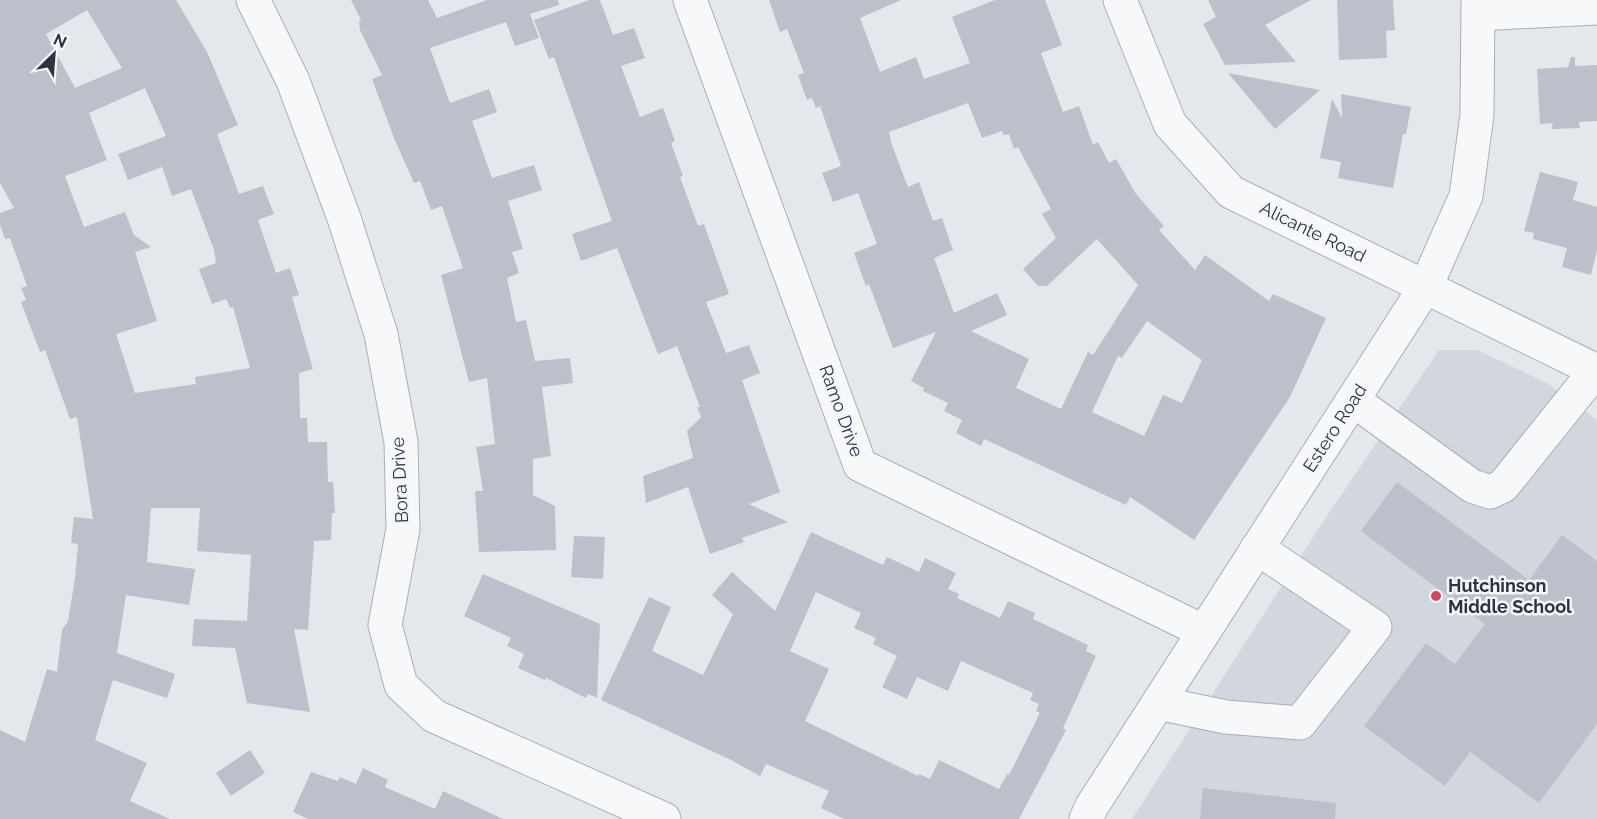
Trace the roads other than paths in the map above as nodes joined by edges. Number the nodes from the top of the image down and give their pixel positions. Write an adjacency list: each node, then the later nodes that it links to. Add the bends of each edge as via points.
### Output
1 (253, 0): 12 (street, Bora Drive, via 293,81 344,218 381,334 401,442 403,529 385,625 400,685 434,716)
2 (690, 0): 10 (street, Ramo Drive, via 860,465)
3 (1120, 0): 6 (street, Alicante Road, via 1170,124 1230,192)
4 (1478, 7): 5 (street); 6 (street, Estero Road, via 1477,116 1466,196)
5 (1597, 8)
6 (1426, 286): 7 (street, Alicante Road); 8 (street, Estero Road)
7 (1597, 370): 8 (street, via 1503,486 1490,492 1472,486)
8 (1353, 400): 9 (street, Estero Road)
9 (1257, 548): 10 (street, Estero Road); 11 (street, via 1375,627 1300,723 1226,717)
10 (1203, 631): 11 (street, Estero Road)
11 (1158, 703): 13 (street, Estero Road)
12 (664, 819)
13 (1086, 819)

